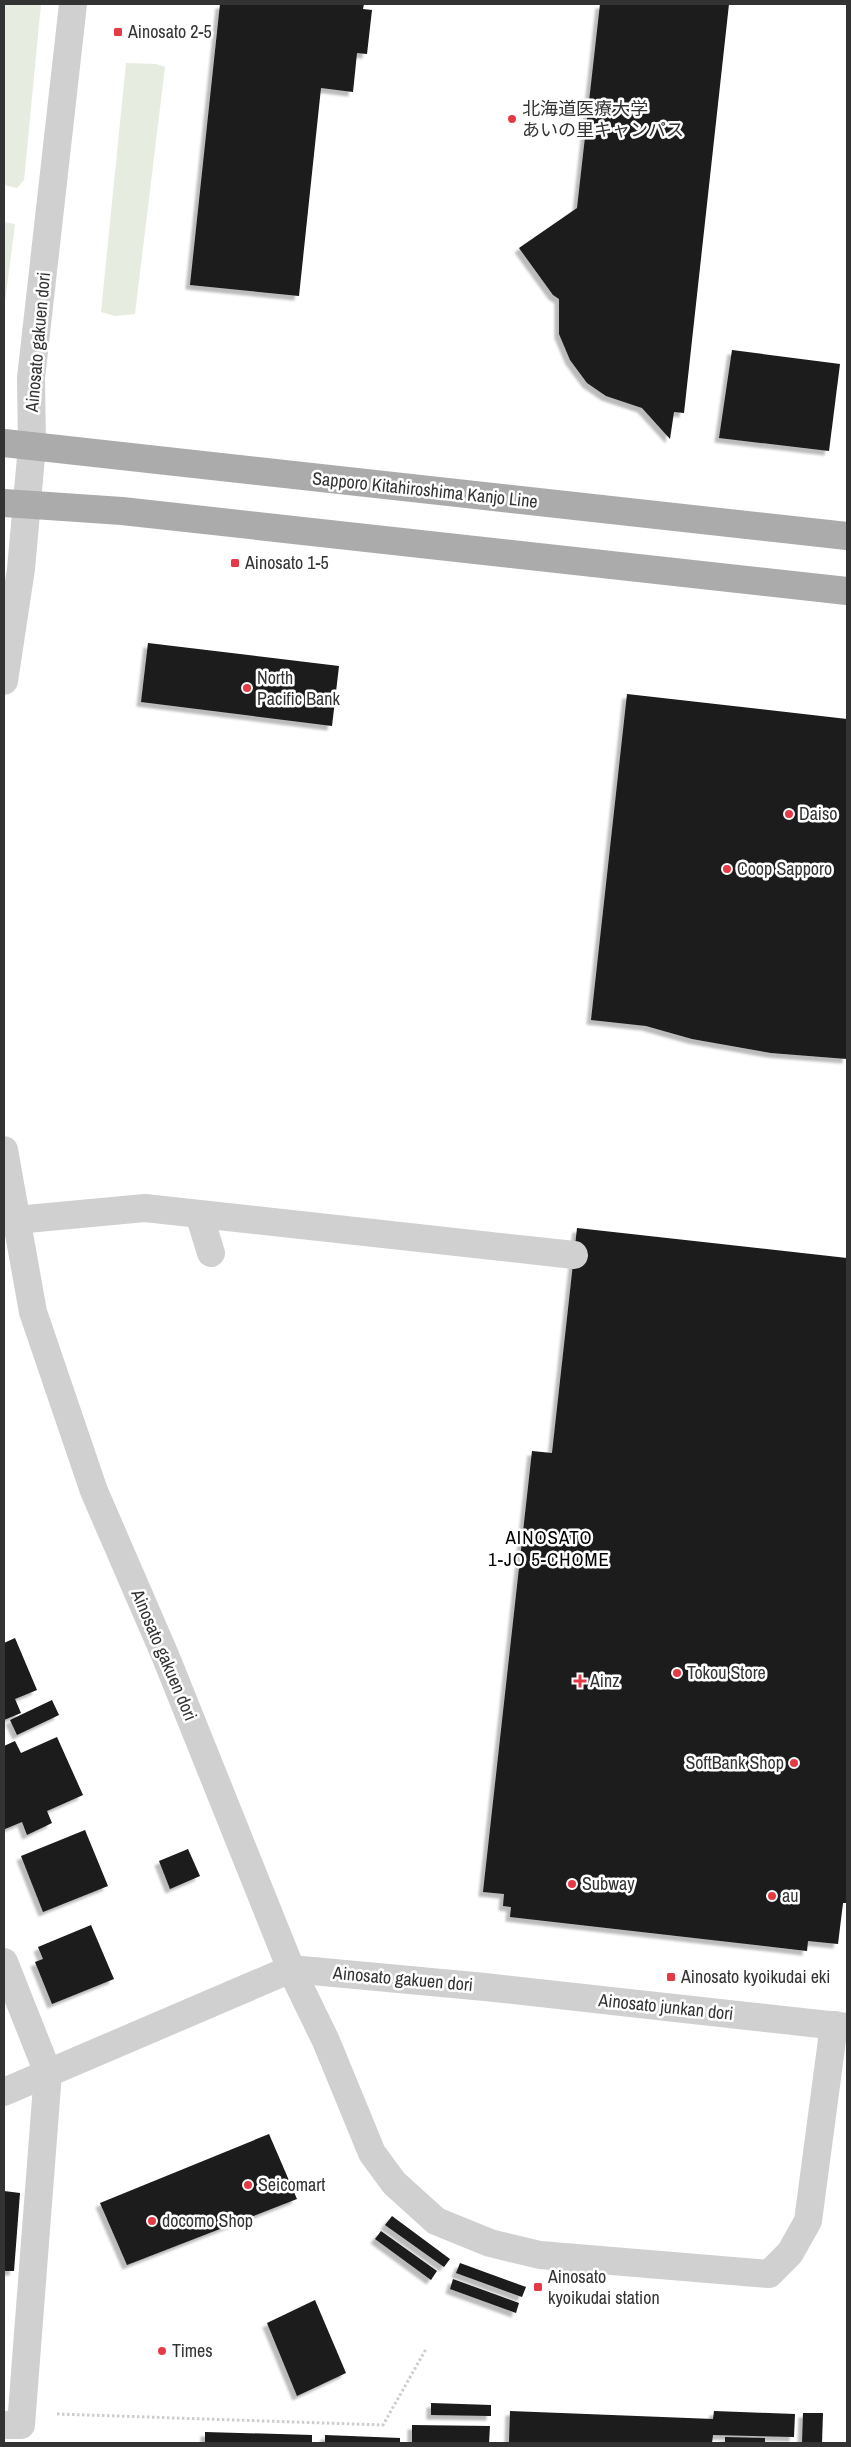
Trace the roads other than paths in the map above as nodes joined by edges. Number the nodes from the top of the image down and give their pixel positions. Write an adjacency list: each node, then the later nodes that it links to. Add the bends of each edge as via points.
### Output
1 (73, 4): 3 (street, Ainosato gakuen dori, via 31,378)
2 (4, 443): 3 (main road, Sapporo Kitahiroshima Kanjo Line)
3 (32, 446): 4 (street, Ainosato gakuen dori); 5 (main road, Sapporo Kitahiroshima Kanjo Line)
4 (14, 504): 6 (main road, via 122,511); 7 (street, Ainosato gakuen dori, via 20,569)
5 (847, 536)
6 (847, 591)
7 (4, 681)
8 (4, 1158): 10 (street, Ainosato gakuen dori)
9 (199, 1214): 10 (street, via 144,1208); 11 (street); 12 (street)
10 (16, 1220): 14 (street, Ainosato gakuen dori, via 33,1312 94,1490 165,1655)
11 (211, 1252)
12 (574, 1255)
13 (4, 1962): 17 (street)
14 (292, 1969): 15 (street, Ainosato gakuen dori); 16 (street, via 372,2153 394,2183 436,2221 490,2243 540,2255 769,2274 790,2253 808,2221); 17 (street)
15 (485, 1987): 16 (street, Ainosato junkan dori)
16 (841, 2026)
17 (48, 2073): 18 (street); 19 (street, via 21,2425)
18 (4, 2092)
19 (4, 2425)

